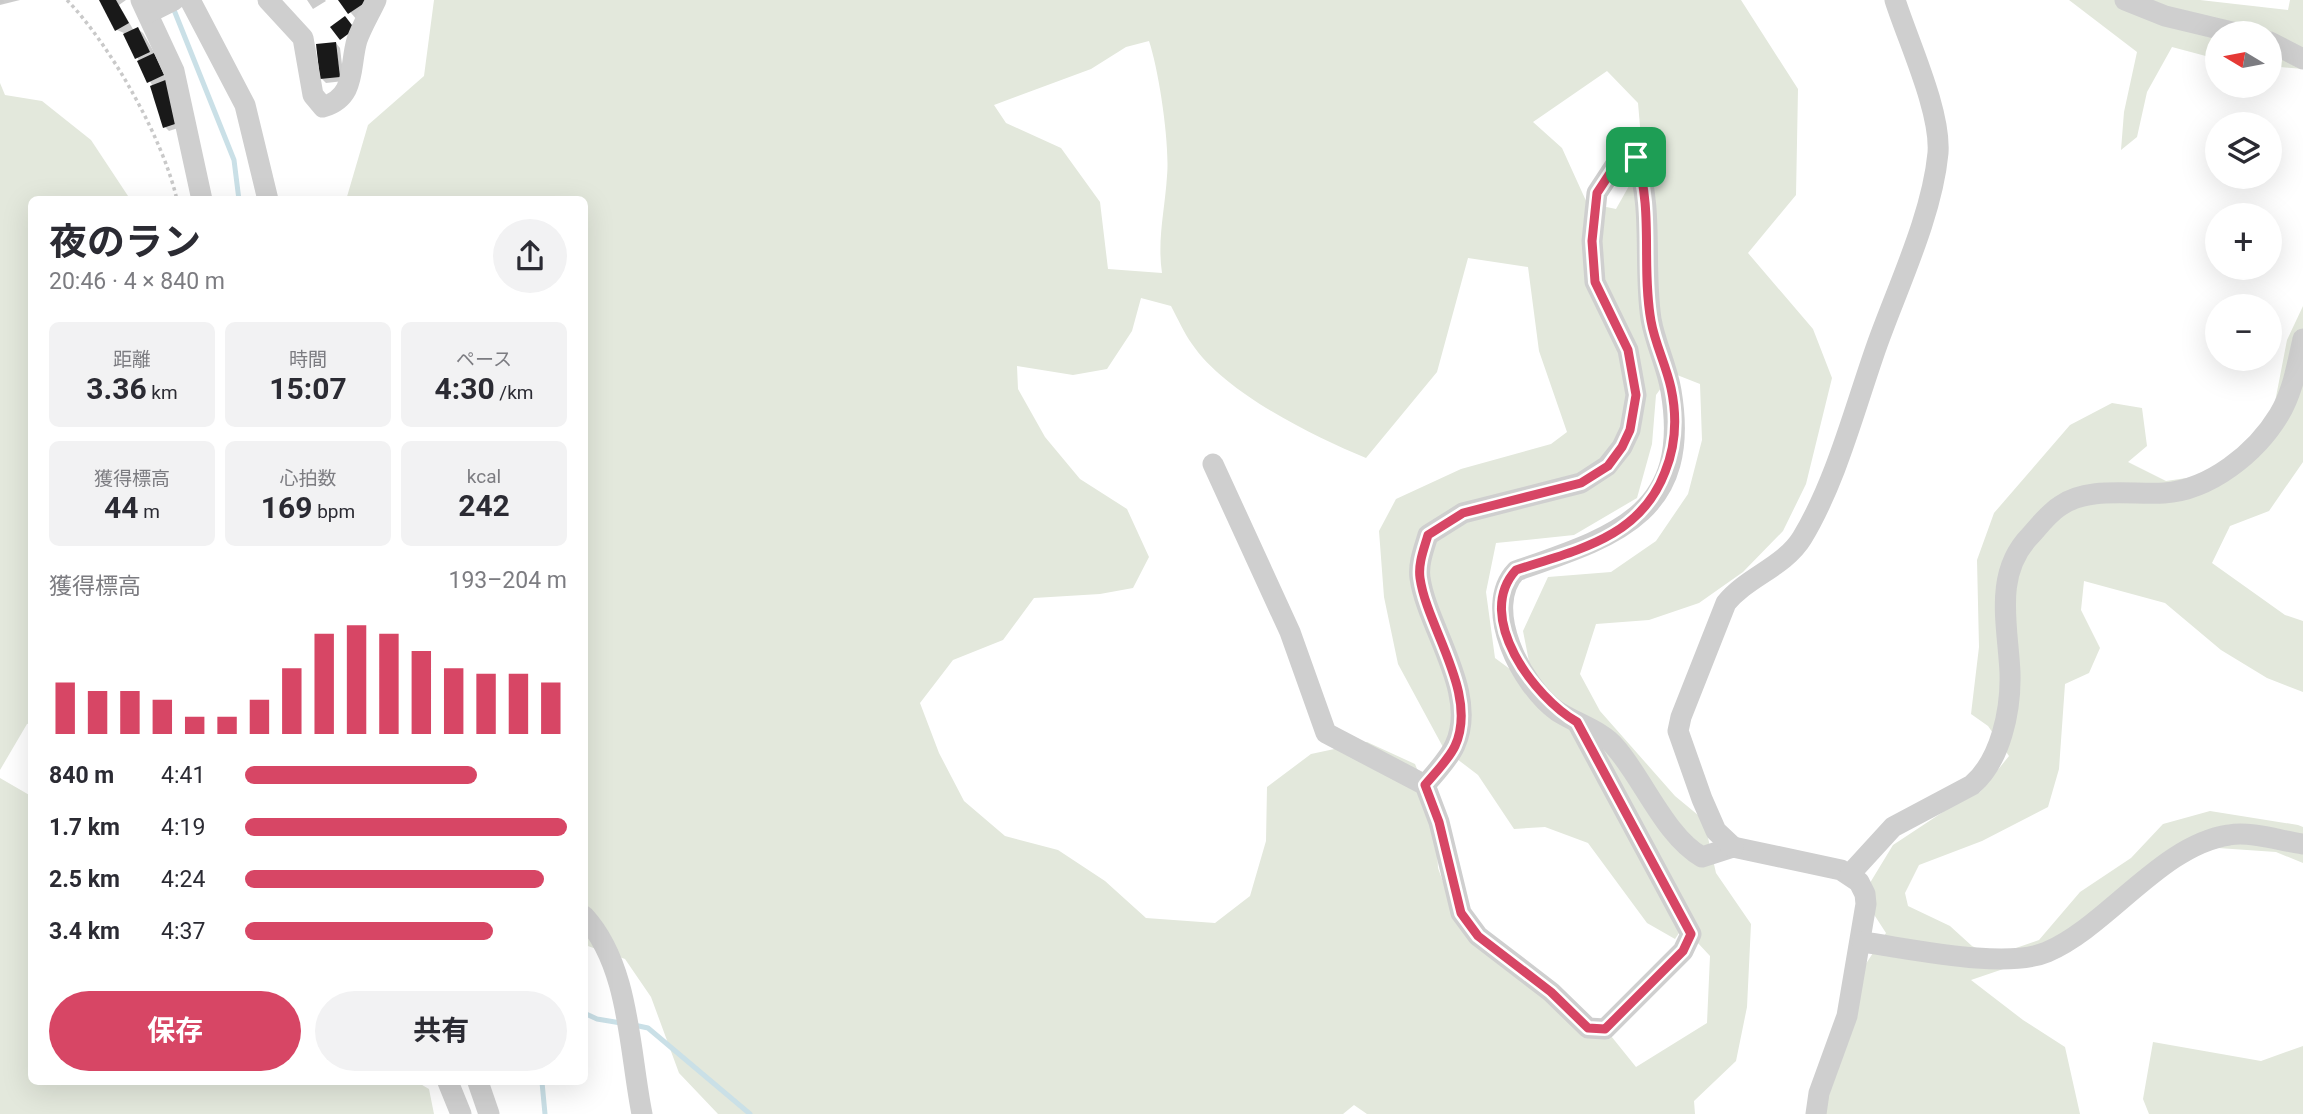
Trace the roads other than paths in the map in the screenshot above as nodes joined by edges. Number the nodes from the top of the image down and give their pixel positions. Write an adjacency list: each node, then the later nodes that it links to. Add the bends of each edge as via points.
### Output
1 (174, 0): 7 (street)
2 (190, 0): 12 (street, via 245,105)
3 (268, 0): 4 (street, via 303,38 313,94 323,107 335,103 351,84 357,41)
4 (376, 0)
5 (1895, 0): 18 (street, via 1937,130 1938,153 1923,217 1832,472 1802,537 1791,552 1736,590 1726,603 1678,731 1716,831)
6 (2125, 0): 8 (street)
7 (145, 6): 11 (street, via 174,71)
8 (2205, 26)
9 (2282, 48): 10 (street)
10 (2303, 59)
11 (202, 196)
12 (267, 196)
13 (2303, 339): 19 (street, via 2279,415 2255,446 2224,472 2167,493 2089,494 2061,505 2027,538 2010,567 2003,609 2010,673 1998,748 1972,785 1893,827)
14 (1213, 464): 16 (street, via 1290,632 1326,733)
15 (1577, 722): 16 (street, via 1691,934 1683,951 1605,1029 1588,1028 1551,992 1478,936 1461,913); 16 (street, via 1547,702 1518,663 1502,614 1508,579 1516,570 1599,542 1634,520 1657,494 1673,453 1671,388 1651,321 1645,184 1636,157 1618,161 1597,193 1592,241 1595,282 1628,350 1636,395 1630,430 1608,466 1581,483 1463,513 1428,535 1420,579 1455,681 1461,713 1455,745); 18 (street, via 1615,745 1693,852 1702,857)
16 (1425, 785)
17 (2303, 844): 21 (street, via 2231,834 2200,842 2082,930 2047,952 2021,959)
18 (1733, 847): 19 (street)
19 (1850, 874): 21 (street, via 1866,894)
20 (588, 920): 26 (street, via 617,970)
21 (1862, 942): 27 (street, via 1847,1016)
22 (449, 1085): 24 (street)
23 (479, 1085): 25 (street)
24 (461, 1114)
25 (489, 1114)
26 (642, 1114)
27 (1816, 1114)

